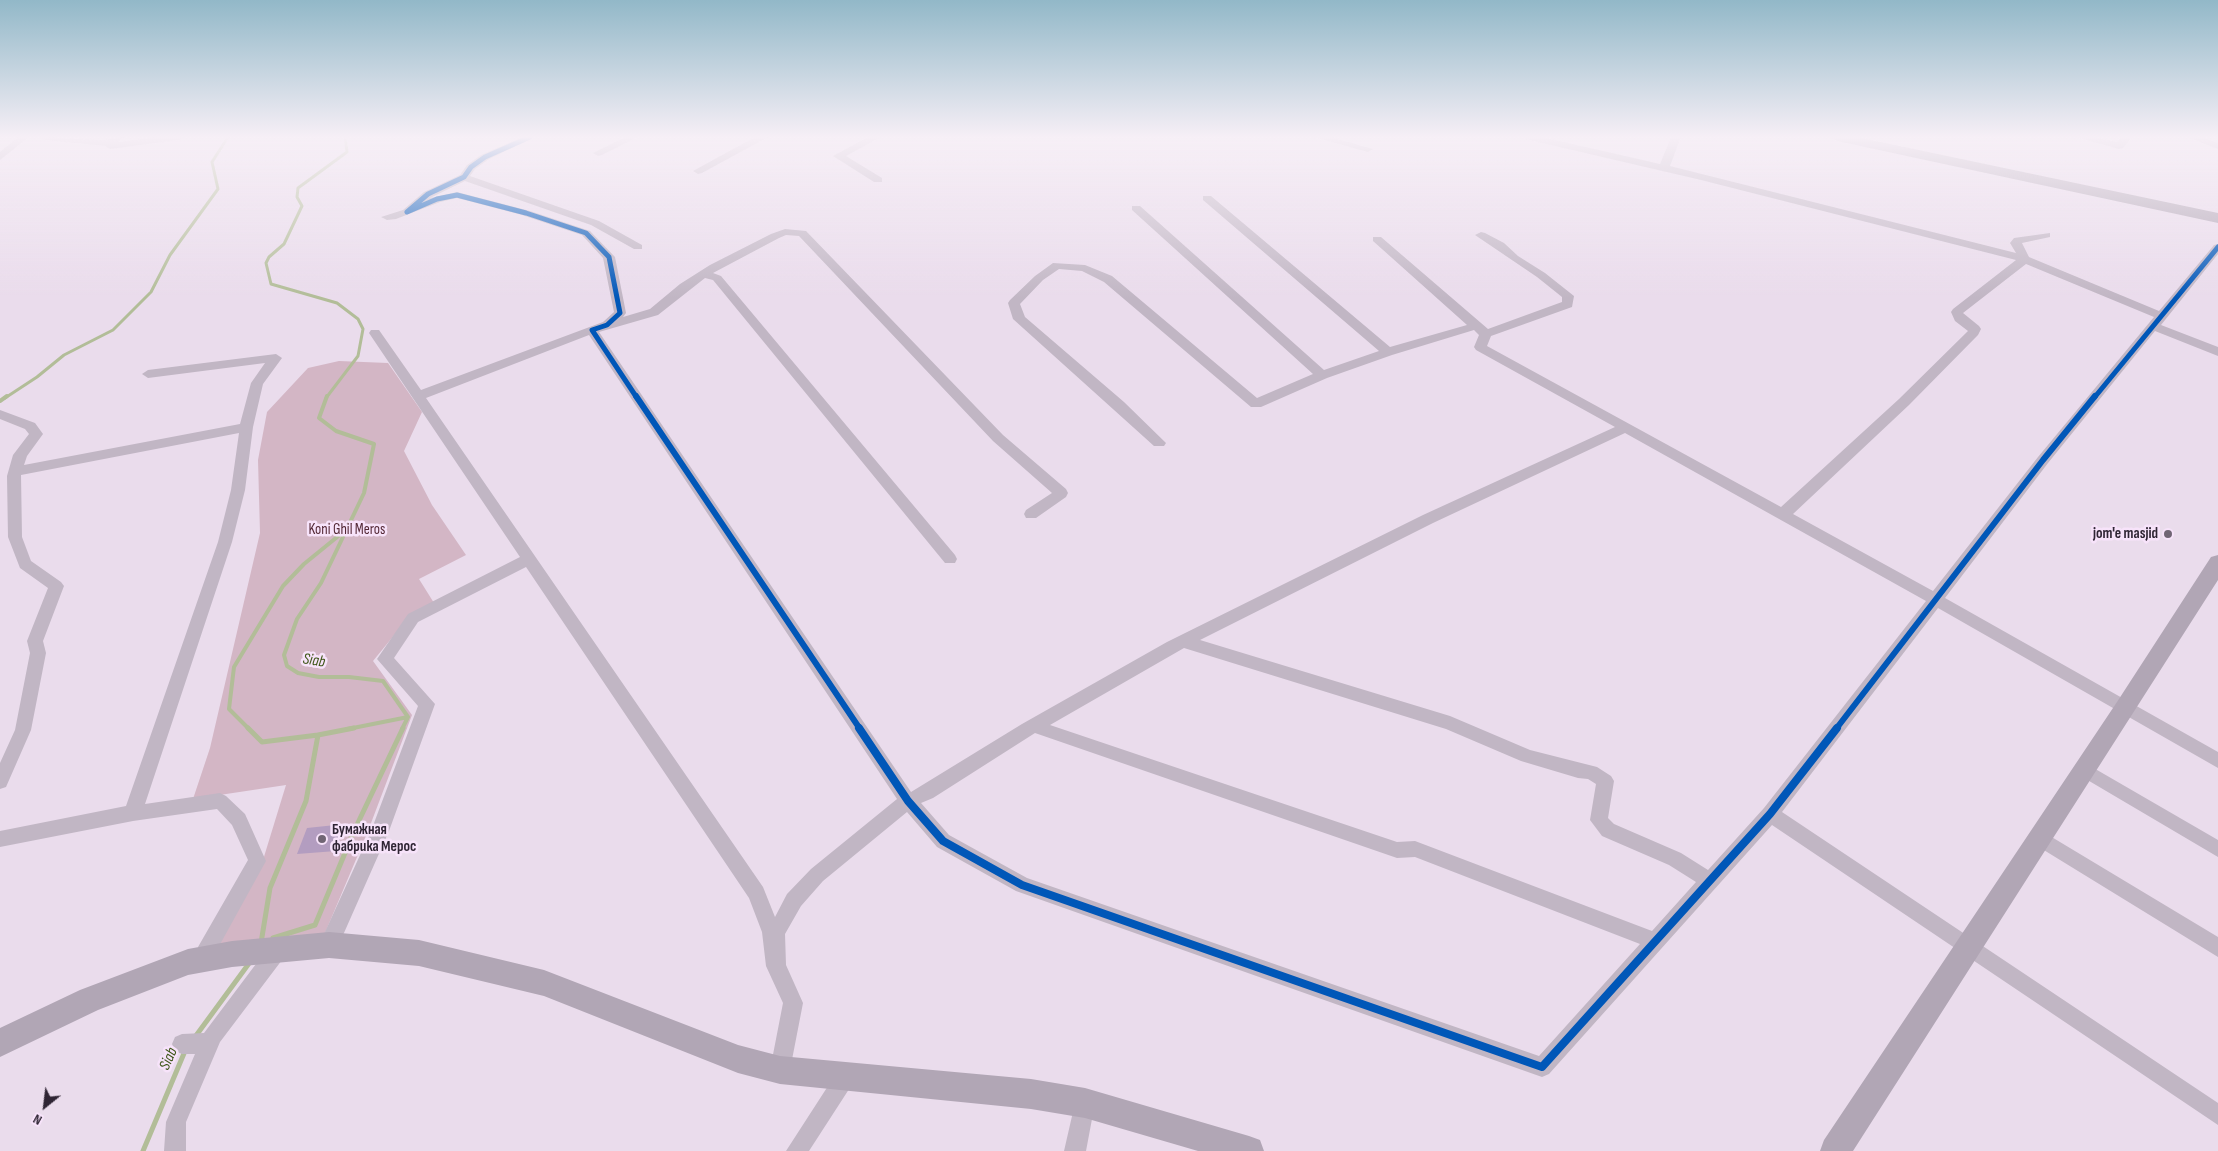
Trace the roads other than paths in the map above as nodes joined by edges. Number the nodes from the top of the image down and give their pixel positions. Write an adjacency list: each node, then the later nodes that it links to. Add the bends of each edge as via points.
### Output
1 (435, 191): 8 (street)
2 (503, 191): 15 (street, via 595,223)
3 (1754, 191): 17 (street)
4 (2090, 191): 11 (main road)
5 (2117, 191): 9 (main road)
6 (1207, 198): 23 (street)
7 (1136, 208): 26 (street)
8 (407, 212): 10 (street); 20 (street, via 437,199 457,195 586,233 610,257 620,312)
9 (2218, 212)
10 (387, 216)
11 (2218, 218)
12 (1482, 235): 21 (street, via 1568,296 1568,304)
13 (2046, 235): 17 (street, via 2018,240 2016,243)
14 (1377, 238): 21 (street)
15 (638, 247)
16 (2218, 247): 19 (street)
17 (2025, 259): 19 (street); 34 (street, via 1957,312 1959,318 1975,329 1974,332)
18 (704, 274): 20 (street, via 654,312); 33 (street, via 775,236 785,232 802,233 992,431 1061,493); 36 (street, via 717,278)
19 (2157, 321): 24 (street); 38 (street, via 2043,460)
20 (599, 328): 27 (street); 45 (street)
21 (1481, 330): 23 (street); 30 (street, via 1480,347)
22 (375, 333): 27 (street)
23 (1388, 352): 26 (street)
24 (2218, 352)
25 (148, 374): 29 (street, via 276,358 257,383)
26 (1322, 375): 31 (street, via 1256,404 1108,279 1085,268 1057,265 1014,304 1019,319 1120,404)
27 (418, 396): 35 (street)
28 (0, 414): 32 (street, via 30,426 36,434 20,455)
29 (246, 427): 32 (street); 46 (street, via 238,490 224,542)
30 (1625, 428): 34 (street); 39 (street, via 1428,519)
31 (1159, 443)
32 (16, 471): 44 (street, via 15,537 25,564 56,586 35,640 38,653 22,730)
33 (1031, 514)
34 (1782, 516): 38 (street)
35 (528, 559): 53 (street, via 413,618 385,660 427,704 380,831); 58 (street, via 756,892 771,932)
36 (950, 559)
37 (2218, 563): 40 (main road)
38 (1937, 600): 40 (street); 47 (street)
39 (1183, 640): 41 (street); 51 (street, via 1450,723 1527,756 1591,772 1605,781 1599,820 1608,830 1675,859)
40 (2125, 709): 42 (street); 43 (main road)
41 (1034, 726): 45 (street, via 927,794); 52 (street, via 1397,850 1415,848)
42 (2218, 761)
43 (2085, 770): 48 (main road); 50 (street)
44 (0, 782)
45 (908, 801): 52 (street, via 943,841 1022,885 1542,1067); 58 (street, via 817,875 794,900 776,933)
46 (133, 813): 49 (street); 57 (street, via 220,801 239,820 257,861 208,947)
47 (1770, 814): 51 (street); 54 (street)
48 (2040, 838): 54 (main road); 55 (street)
49 (0, 839)
50 (2218, 849)
51 (1710, 881): 52 (street)
52 (1656, 941)
53 (329, 945): 56 (main road); 62 (main road, via 419,954 544,984 738,1059)
54 (1969, 946): 65 (street); 70 (main road)
55 (2218, 948)
56 (278, 950): 57 (main road); 60 (street)
57 (220, 956): 59 (main road, via 188,962 90,1000)
58 (776, 966): 62 (street, via 793,1003)
59 (0, 1043)
60 (207, 1043): 61 (street); 66 (street, via 176,1122)
61 (182, 1044)
62 (780, 1070): 63 (main road)
63 (846, 1076): 64 (main road, via 1031,1094); 67 (street)
64 (1085, 1103): 68 (street); 69 (main road)
65 (2218, 1115)
66 (175, 1151)
67 (797, 1151)
68 (1075, 1151)
69 (1249, 1151)
70 (1835, 1151)

